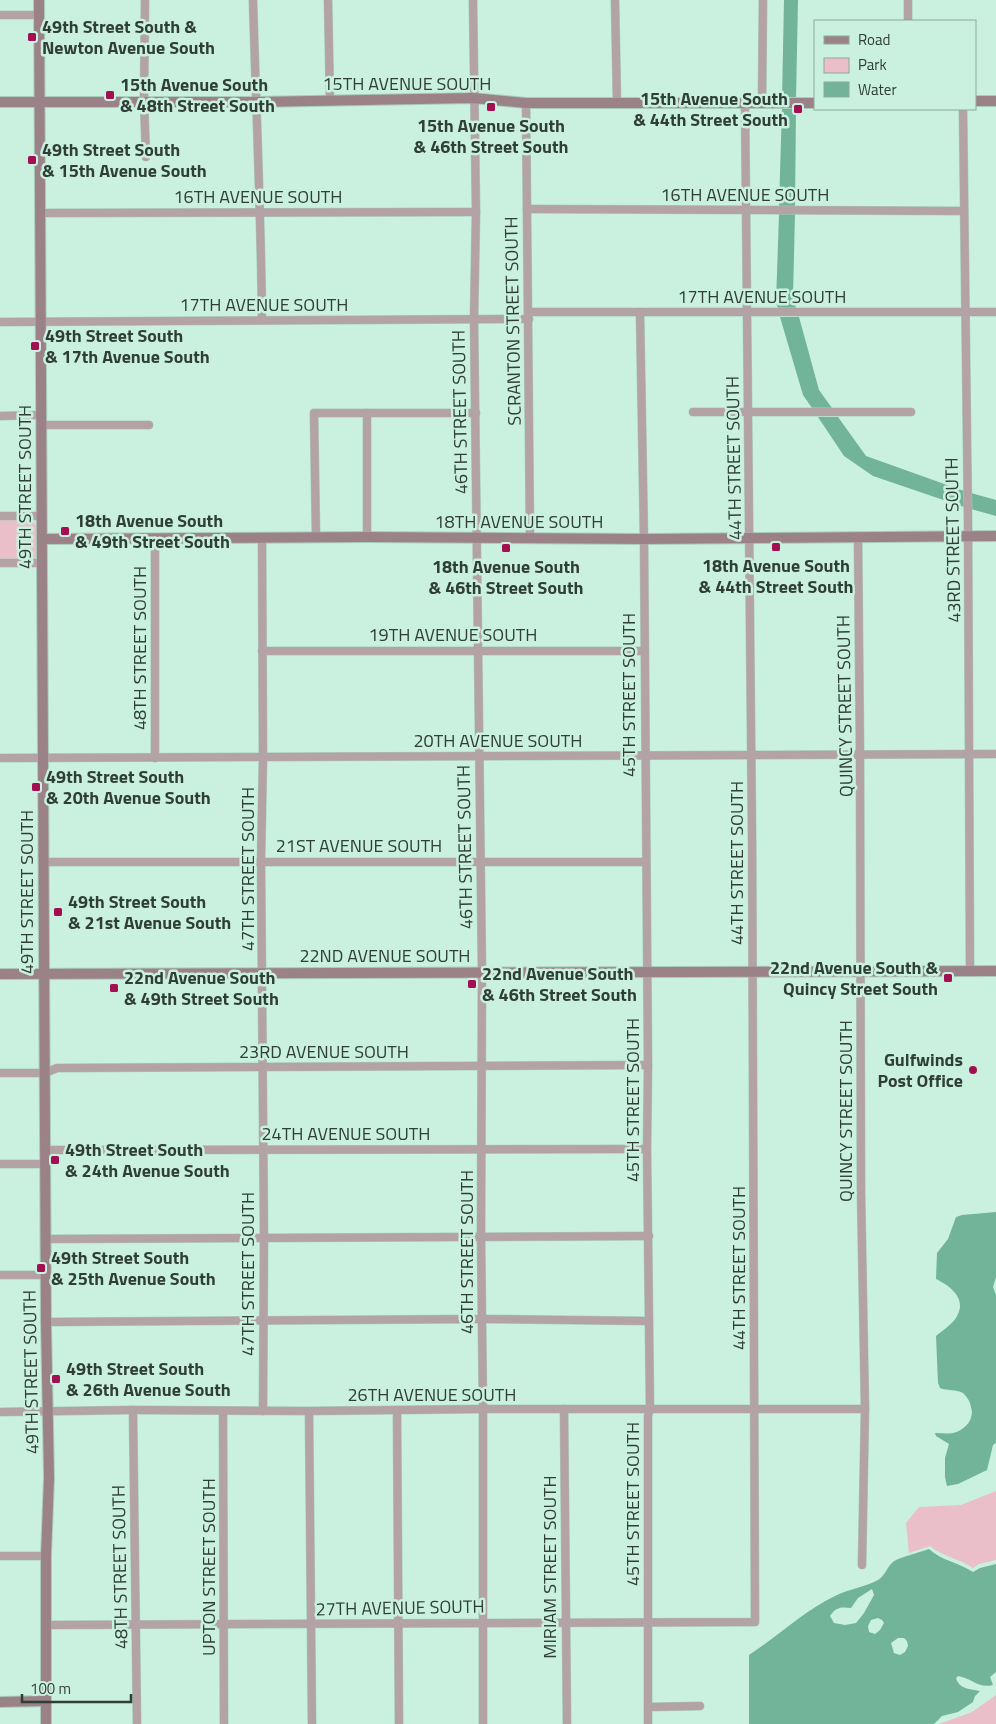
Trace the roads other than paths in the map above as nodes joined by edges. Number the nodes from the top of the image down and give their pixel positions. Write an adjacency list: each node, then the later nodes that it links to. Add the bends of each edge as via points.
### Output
1 (39, 0): 10 (street, 49TH STREET SOUTH)
2 (145, 0): 18 (street)
3 (253, 0): 19 (street)
4 (328, 0): 13 (street)
5 (472, 0): 12 (street, 46TH STREET SOUTH)
6 (615, 0): 22 (street)
7 (763, 0): 24 (street)
8 (908, 0): 11 (street)
9 (0, 15): 10 (street)
10 (39, 15): 17 (street, 49TH STREET SOUTH)
11 (908, 20)
12 (473, 98): 13 (street, 15TH AVENUE SOUTH); 21 (street, 15TH AVENUE SOUTH); 31 (street, 46TH STREET SOUTH)
13 (330, 100): 19 (street, 15TH AVENUE SOUTH)
14 (976, 101): 15 (street)
15 (996, 101)
16 (0, 102): 17 (street, 15TH AVENUE SOUTH)
17 (40, 102): 18 (street, 15TH AVENUE SOUTH); 32 (street, 49TH STREET SOUTH)
18 (144, 102): 19 (street, 15TH AVENUE SOUTH); 26 (street)
19 (256, 102): 30 (street)
20 (814, 102): 24 (street, 15TH AVENUE SOUTH)
21 (526, 103): 22 (street, 15TH AVENUE SOUTH); 27 (street, SCRANTON STREET SOUTH)
22 (617, 103): 23 (street, 15TH AVENUE SOUTH)
23 (745, 103): 24 (street, 15TH AVENUE SOUTH); 28 (street, 44TH STREET SOUTH)
24 (762, 103)
25 (963, 110): 29 (street, 43RD STREET SOUTH)
26 (146, 157)
27 (527, 210): 28 (street, 16TH AVENUE SOUTH); 37 (street, SCRANTON STREET SOUTH)
28 (746, 210): 29 (street, 16TH AVENUE SOUTH); 34 (street, 44TH STREET SOUTH)
29 (963, 211): 35 (street, 43RD STREET SOUTH)
30 (261, 212): 31 (street, 16TH AVENUE SOUTH); 32 (street, 16TH AVENUE SOUTH); 39 (street)
31 (476, 212): 38 (street, 46TH STREET SOUTH)
32 (40, 213): 40 (street, 49TH STREET SOUTH)
33 (640, 312): 34 (street, 17TH AVENUE SOUTH); 37 (street, 17TH AVENUE SOUTH); 63 (street, 45TH STREET SOUTH)
34 (748, 312): 35 (street, 17TH AVENUE SOUTH); 43 (street, 44TH STREET SOUTH)
35 (965, 312): 36 (street, 17TH AVENUE SOUTH); 52 (street, 43RD STREET SOUTH)
36 (996, 312)
37 (528, 316): 38 (street, 17TH AVENUE SOUTH); 60 (street, SCRANTON STREET SOUTH)
38 (474, 319): 39 (street, 17TH AVENUE SOUTH); 46 (street, 46TH STREET SOUTH)
39 (262, 320): 40 (street, 17TH AVENUE SOUTH)
40 (40, 321): 41 (street, 17TH AVENUE SOUTH); 48 (street, 49TH STREET SOUTH)
41 (0, 322)
42 (693, 412): 43 (street)
43 (748, 412): 44 (street); 61 (street, 44TH STREET SOUTH)
44 (911, 412)
45 (367, 413): 46 (street); 54 (street, via 314,413); 55 (street)
46 (476, 413): 59 (street, 46TH STREET SOUTH)
47 (0, 416): 48 (street)
48 (41, 420): 49 (street); 51 (street, 49TH STREET SOUTH)
49 (149, 425)
50 (0, 516): 51 (street)
51 (42, 516): 62 (street, 49TH STREET SOUTH)
52 (968, 536): 53 (street, 18TH AVENUE SOUTH); 56 (street, 18TH AVENUE SOUTH); 70 (street, 43RD STREET SOUTH)
53 (996, 536)
54 (316, 537): 55 (street, 18TH AVENUE SOUTH); 58 (street, 18TH AVENUE SOUTH)
55 (368, 537): 59 (street, 18TH AVENUE SOUTH)
56 (858, 537): 61 (street, 18TH AVENUE SOUTH); 69 (street, QUINCY STREET SOUTH)
57 (155, 538): 58 (street, 18TH AVENUE SOUTH); 62 (street, 18TH AVENUE SOUTH); 77 (street, 48TH STREET SOUTH)
58 (262, 538): 68 (street, 47TH STREET SOUTH)
59 (478, 538): 60 (street, 18TH AVENUE SOUTH); 66 (street, 46TH STREET SOUTH)
60 (530, 538): 63 (street, 18TH AVENUE SOUTH)
61 (750, 538): 63 (street, 18TH AVENUE SOUTH); 73 (street, 44TH STREET SOUTH)
62 (42, 539): 64 (street, 49TH STREET SOUTH)
63 (644, 539): 67 (street, 45TH STREET SOUTH)
64 (42, 563): 65 (street); 76 (street, 49TH STREET SOUTH)
65 (0, 564)
66 (479, 650): 67 (street, 19TH AVENUE SOUTH); 68 (street, 19TH AVENUE SOUTH); 74 (street, 46TH STREET SOUTH)
67 (644, 650): 72 (street, 45TH STREET SOUTH)
68 (262, 651): 78 (street, 47TH STREET SOUTH)
69 (860, 754): 70 (street, 20TH AVENUE SOUTH); 73 (street, 20TH AVENUE SOUTH); 85 (street, QUINCY STREET SOUTH)
70 (969, 754): 71 (street, 20TH AVENUE SOUTH); 86 (street, 43RD STREET SOUTH)
71 (996, 754)
72 (645, 755): 73 (street, 20TH AVENUE SOUTH); 74 (street, 20TH AVENUE SOUTH); 82 (street, 45TH STREET SOUTH)
73 (751, 755): 84 (street, 44TH STREET SOUTH)
74 (480, 756): 78 (street, 20TH AVENUE SOUTH); 80 (street, 46TH STREET SOUTH)
75 (0, 758): 76 (street, 20TH AVENUE SOUTH)
76 (43, 758): 77 (street, 20TH AVENUE SOUTH); 81 (street, 49TH STREET SOUTH)
77 (155, 758): 78 (street, 20TH AVENUE SOUTH)
78 (264, 758): 79 (street, 47TH STREET SOUTH)
79 (261, 861): 80 (street, 21ST AVENUE SOUTH); 81 (street, 21ST AVENUE SOUTH); 89 (street, 47TH STREET SOUTH)
80 (480, 861): 82 (street, 21ST AVENUE SOUTH); 87 (street, 46TH STREET SOUTH)
81 (43, 862): 91 (street, 49TH STREET SOUTH)
82 (645, 862): 88 (street, 45TH STREET SOUTH)
83 (996, 970): 86 (street, 22ND AVENUE SOUTH)
84 (752, 971): 85 (street, 22ND AVENUE SOUTH); 88 (street, 22ND AVENUE SOUTH); 119 (street, 44TH STREET SOUTH)
85 (861, 971): 86 (street, 22ND AVENUE SOUTH); 116 (street, QUINCY STREET SOUTH)
86 (970, 971)
87 (482, 972): 88 (street, 22ND AVENUE SOUTH); 89 (street, 22ND AVENUE SOUTH); 93 (street, 46TH STREET SOUTH)
88 (647, 972): 92 (street, 45TH STREET SOUTH)
89 (262, 973): 91 (street, 22ND AVENUE SOUTH); 94 (street, 47TH STREET SOUTH)
90 (0, 974): 91 (street, 22ND AVENUE SOUTH)
91 (44, 974): 96 (street, 49TH STREET SOUTH)
92 (648, 1065): 93 (street, 23RD AVENUE SOUTH); 98 (street, 45TH STREET SOUTH)
93 (481, 1066): 94 (street, 23RD AVENUE SOUTH); 97 (street, 46TH STREET SOUTH)
94 (262, 1067): 96 (street, 23RD AVENUE SOUTH, via 57,1068); 100 (street, 47TH STREET SOUTH)
95 (0, 1073): 96 (street, 23RD AVENUE SOUTH)
96 (45, 1073): 99 (street, 49TH STREET SOUTH)
97 (482, 1148): 98 (street, 24TH AVENUE SOUTH); 100 (street, 24TH AVENUE SOUTH); 103 (street, 46TH STREET SOUTH)
98 (647, 1149): 104 (street, 45TH STREET SOUTH)
99 (46, 1150): 100 (street, 24TH AVENUE SOUTH); 102 (street, 49TH STREET SOUTH)
100 (263, 1150): 105 (street, 47TH STREET SOUTH)
101 (0, 1164): 102 (street)
102 (46, 1164): 106 (street, 49TH STREET SOUTH)
103 (481, 1236): 104 (street); 105 (street); 109 (street, 46TH STREET SOUTH)
104 (649, 1236): 110 (street, 45TH STREET SOUTH)
105 (264, 1237): 106 (street); 112 (street, 47TH STREET SOUTH)
106 (46, 1239): 108 (street, 49TH STREET SOUTH)
107 (0, 1275): 108 (street)
108 (46, 1275): 111 (street, 49TH STREET SOUTH)
109 (482, 1319): 110 (street); 112 (street); 113 (street, 46TH STREET SOUTH)
110 (649, 1321): 115 (street, 45TH STREET SOUTH)
111 (46, 1322): 112 (street); 124 (street, 49TH STREET SOUTH)
112 (264, 1322): 121 (street, 47TH STREET SOUTH)
113 (483, 1409): 114 (street, 26TH AVENUE SOUTH); 118 (street, 26TH AVENUE SOUTH); 128 (street, 46TH STREET SOUTH)
114 (564, 1409): 115 (street, 26TH AVENUE SOUTH); 129 (street, MIRIAM STREET SOUTH)
115 (650, 1409): 119 (street, 26TH AVENUE SOUTH); 130 (street, 45TH STREET SOUTH)
116 (865, 1409): 119 (street, 26TH AVENUE SOUTH); 127 (street, QUINCY STREET SOUTH)
117 (133, 1410): 120 (street, 26TH AVENUE SOUTH); 124 (street, 26TH AVENUE SOUTH); 133 (street, 48TH STREET SOUTH)
118 (397, 1410): 122 (street, 26TH AVENUE SOUTH); 132 (street)
119 (755, 1410): 131 (street, 44TH STREET SOUTH)
120 (223, 1411): 121 (street, 26TH AVENUE SOUTH); 134 (street, UPTON STREET SOUTH)
121 (263, 1411): 122 (street, 26TH AVENUE SOUTH)
122 (309, 1411): 135 (street)
123 (0, 1412): 124 (street, 26TH AVENUE SOUTH)
124 (47, 1412): 126 (street, 49TH STREET SOUTH)
125 (0, 1556): 126 (street)
126 (46, 1556): 136 (street, 49TH STREET SOUTH)
127 (862, 1565)
128 (482, 1622): 129 (street, 27TH AVENUE SOUTH); 132 (street, 27TH AVENUE SOUTH); 146 (street, 46TH STREET SOUTH)
129 (566, 1622): 130 (street, 27TH AVENUE SOUTH); 147 (street, MIRIAM STREET SOUTH)
130 (648, 1622): 131 (street, 27TH AVENUE SOUTH); 140 (street, 45TH STREET SOUTH)
131 (755, 1622)
132 (398, 1623): 135 (street, 27TH AVENUE SOUTH); 145 (street)
133 (136, 1624): 134 (street, 27TH AVENUE SOUTH); 136 (street, 27TH AVENUE SOUTH); 142 (street, 48TH STREET SOUTH)
134 (224, 1624): 135 (street, 27TH AVENUE SOUTH); 143 (street, UPTON STREET SOUTH)
135 (311, 1624): 144 (street)
136 (46, 1625): 137 (street, 49TH STREET SOUTH)
137 (46, 1701): 138 (street); 141 (street, 49TH STREET SOUTH)
138 (0, 1702)
139 (700, 1706): 140 (street)
140 (648, 1707): 148 (street, 45TH STREET SOUTH)
141 (46, 1724)
142 (137, 1724)
143 (224, 1724)
144 (312, 1724)
145 (399, 1724)
146 (483, 1724)
147 (566, 1724)
148 (648, 1724)

